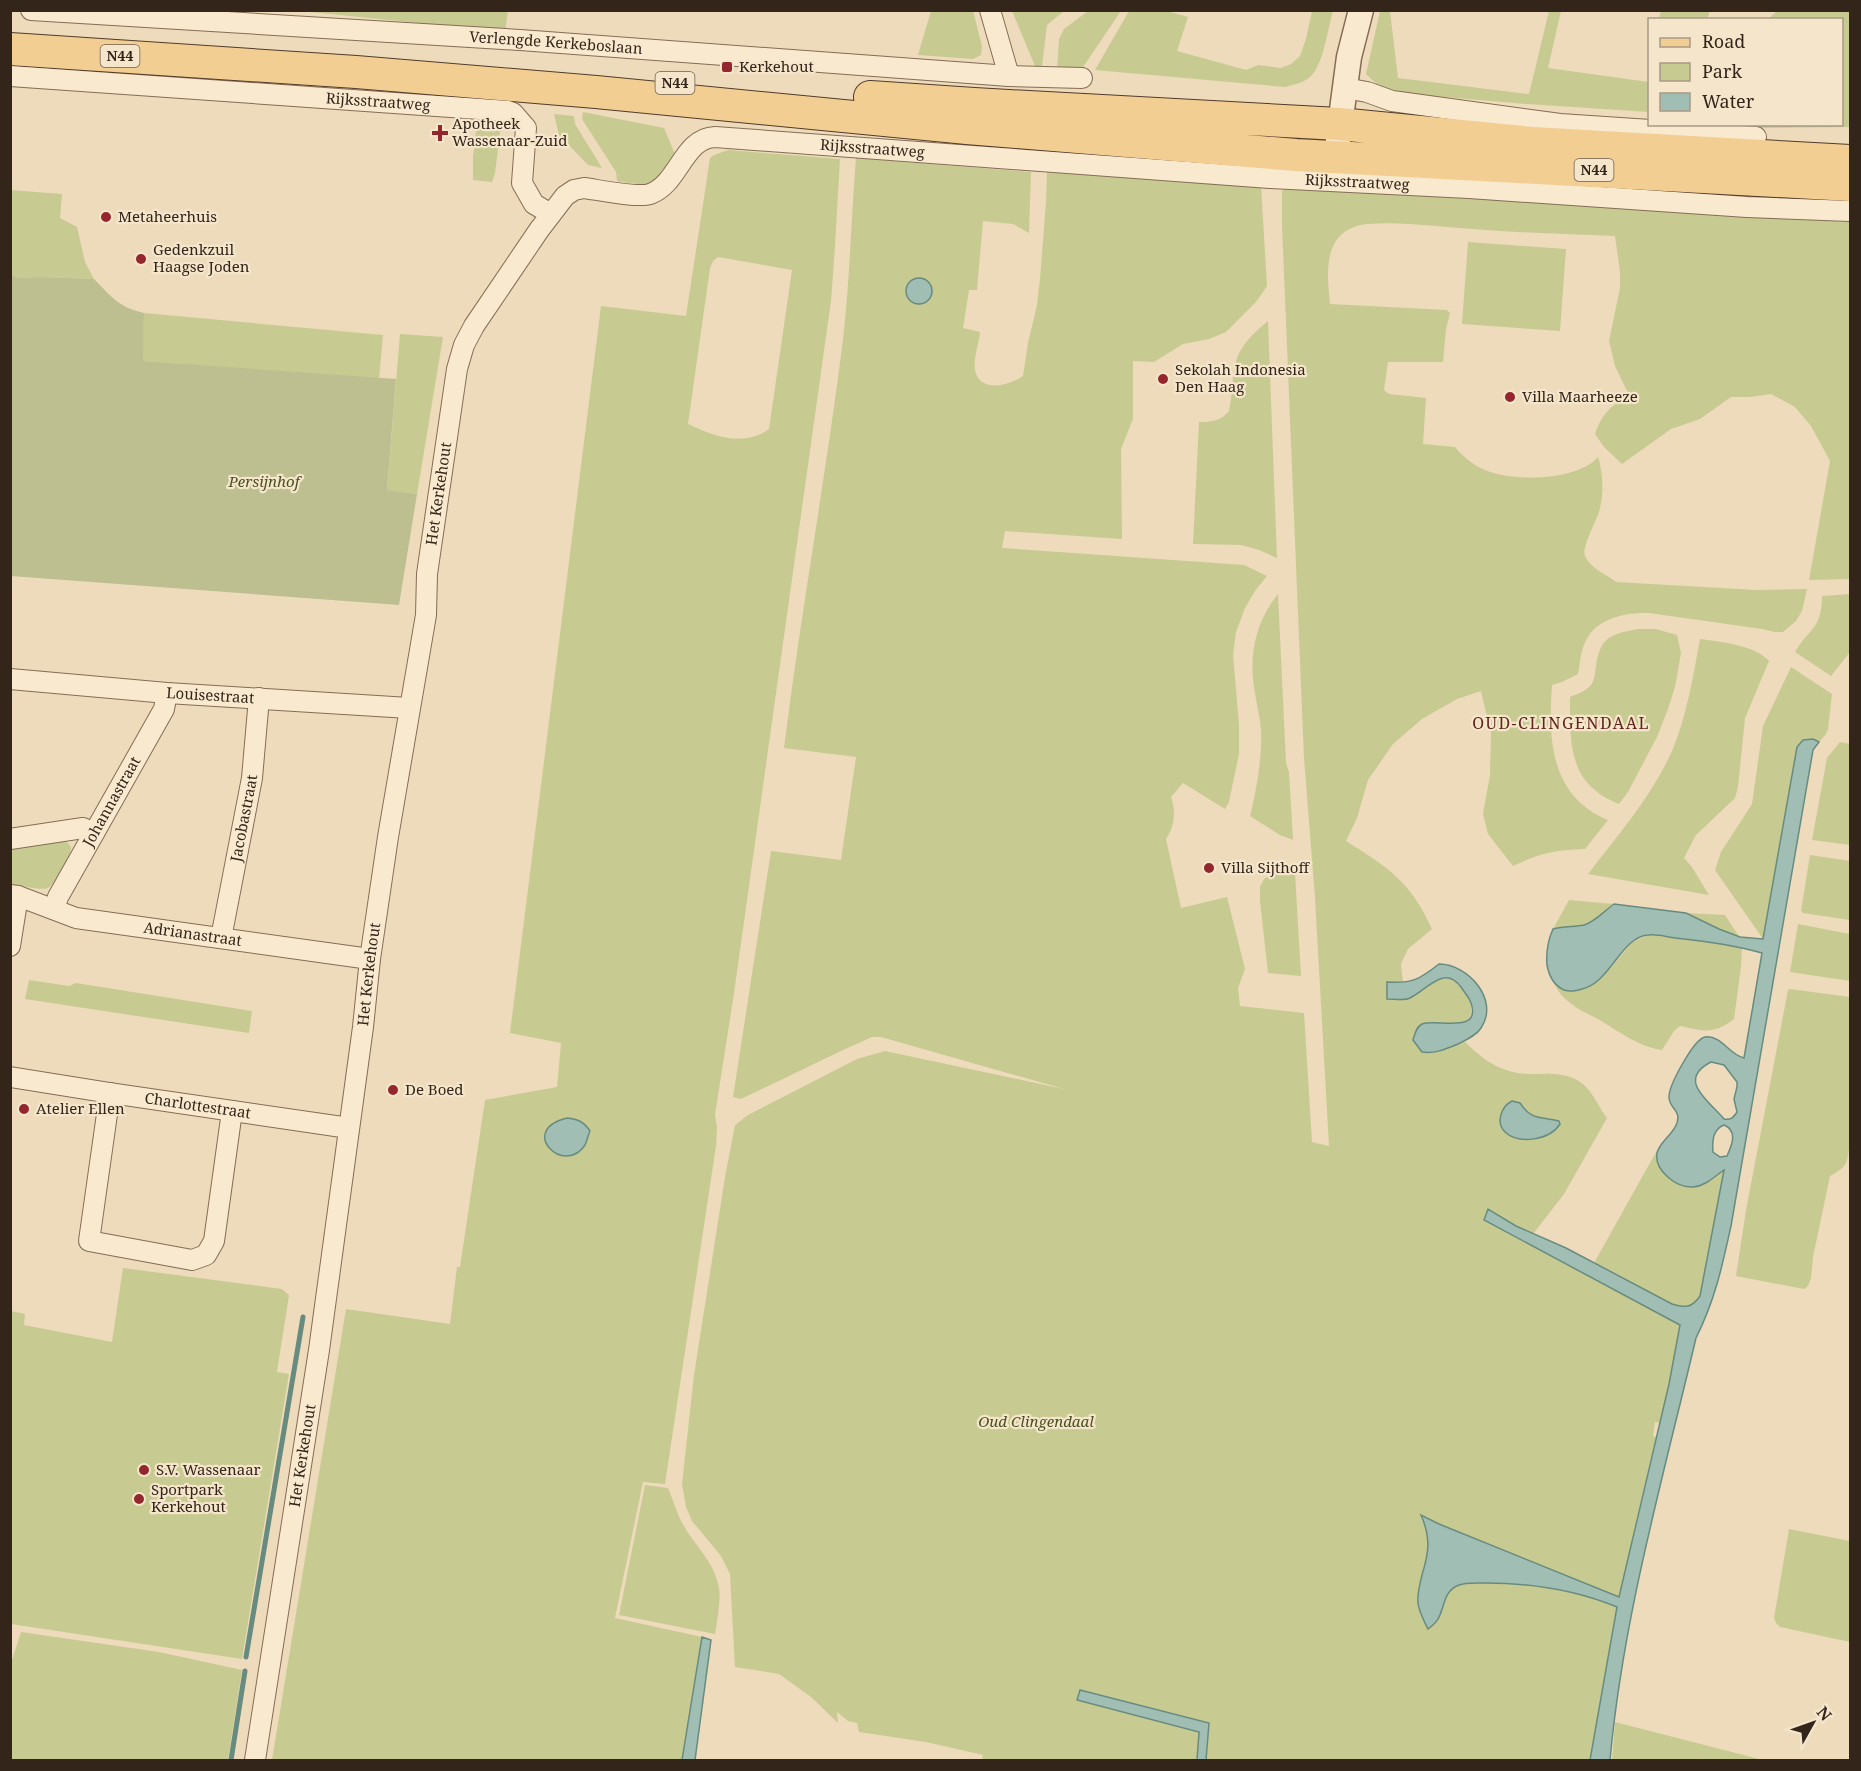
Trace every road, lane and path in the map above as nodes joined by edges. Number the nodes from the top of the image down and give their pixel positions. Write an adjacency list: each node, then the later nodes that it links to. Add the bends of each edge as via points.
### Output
1 (31, 10): 7 (street, Verlengde Kerkeboslaan)
2 (990, 10): 7 (street)
3 (1361, 10): 9 (street)
4 (10, 31): 10 (main road, N44, via 798,92)
5 (10, 49): 12 (main road, Rijksstraatweg / N44, via 356,72)
6 (10, 76): 16 (street, Rijksstraatweg, via 508,111 526,128 522,183 534,204)
7 (1009, 76): 8 (street, Verlengde Kerkeboslaan)
8 (1082, 78)
9 (1345, 88): 10 (street); 11 (street, via 1392,101 1560,124)
10 (1340, 124): 12 (street); 13 (main road, N44, via 1532,143)
11 (1755, 137)
12 (1336, 158): 14 (main road, Rijksstraatweg / N44)
13 (1851, 161)
14 (1851, 184)
15 (1851, 211): 16 (street, Rijksstraatweg, via 1259,177 715,137 695,144 670,178 647,195 584,188 565,196)
16 (550, 214): 20 (street, Het Kerkehout, via 474,326 457,369 427,574 426,615)
17 (10, 679): 18 (street, Louisestraat)
18 (167, 693): 19 (street, Louisestraat); 21 (street, Johannastraat, via 164,709)
19 (259, 698): 20 (street, Louisestraat); 25 (street, Jacobastraat, via 252,778)
20 (409, 708): 27 (street, Het Kerkehout)
21 (94, 833): 22 (street, via 83,828); 24 (street, Johannastraat)
22 (10, 839)
23 (14, 896): 24 (street, Adrianastraat); 26 (street)
24 (54, 909): 25 (street, Adrianastraat, via 76,918)
25 (220, 938): 27 (street, Adrianastraat)
26 (10, 946)
27 (370, 959): 31 (street, Het Kerkehout)
28 (10, 1077): 29 (street, Charlottestraat)
29 (110, 1093): 30 (street, Charlottestraat); 30 (street, via 89,1241 192,1260 206,1255 214,1241)
30 (232, 1111): 31 (street, Charlottestraat)
31 (349, 1128): 32 (street, Het Kerkehout)
32 (255, 1761)

